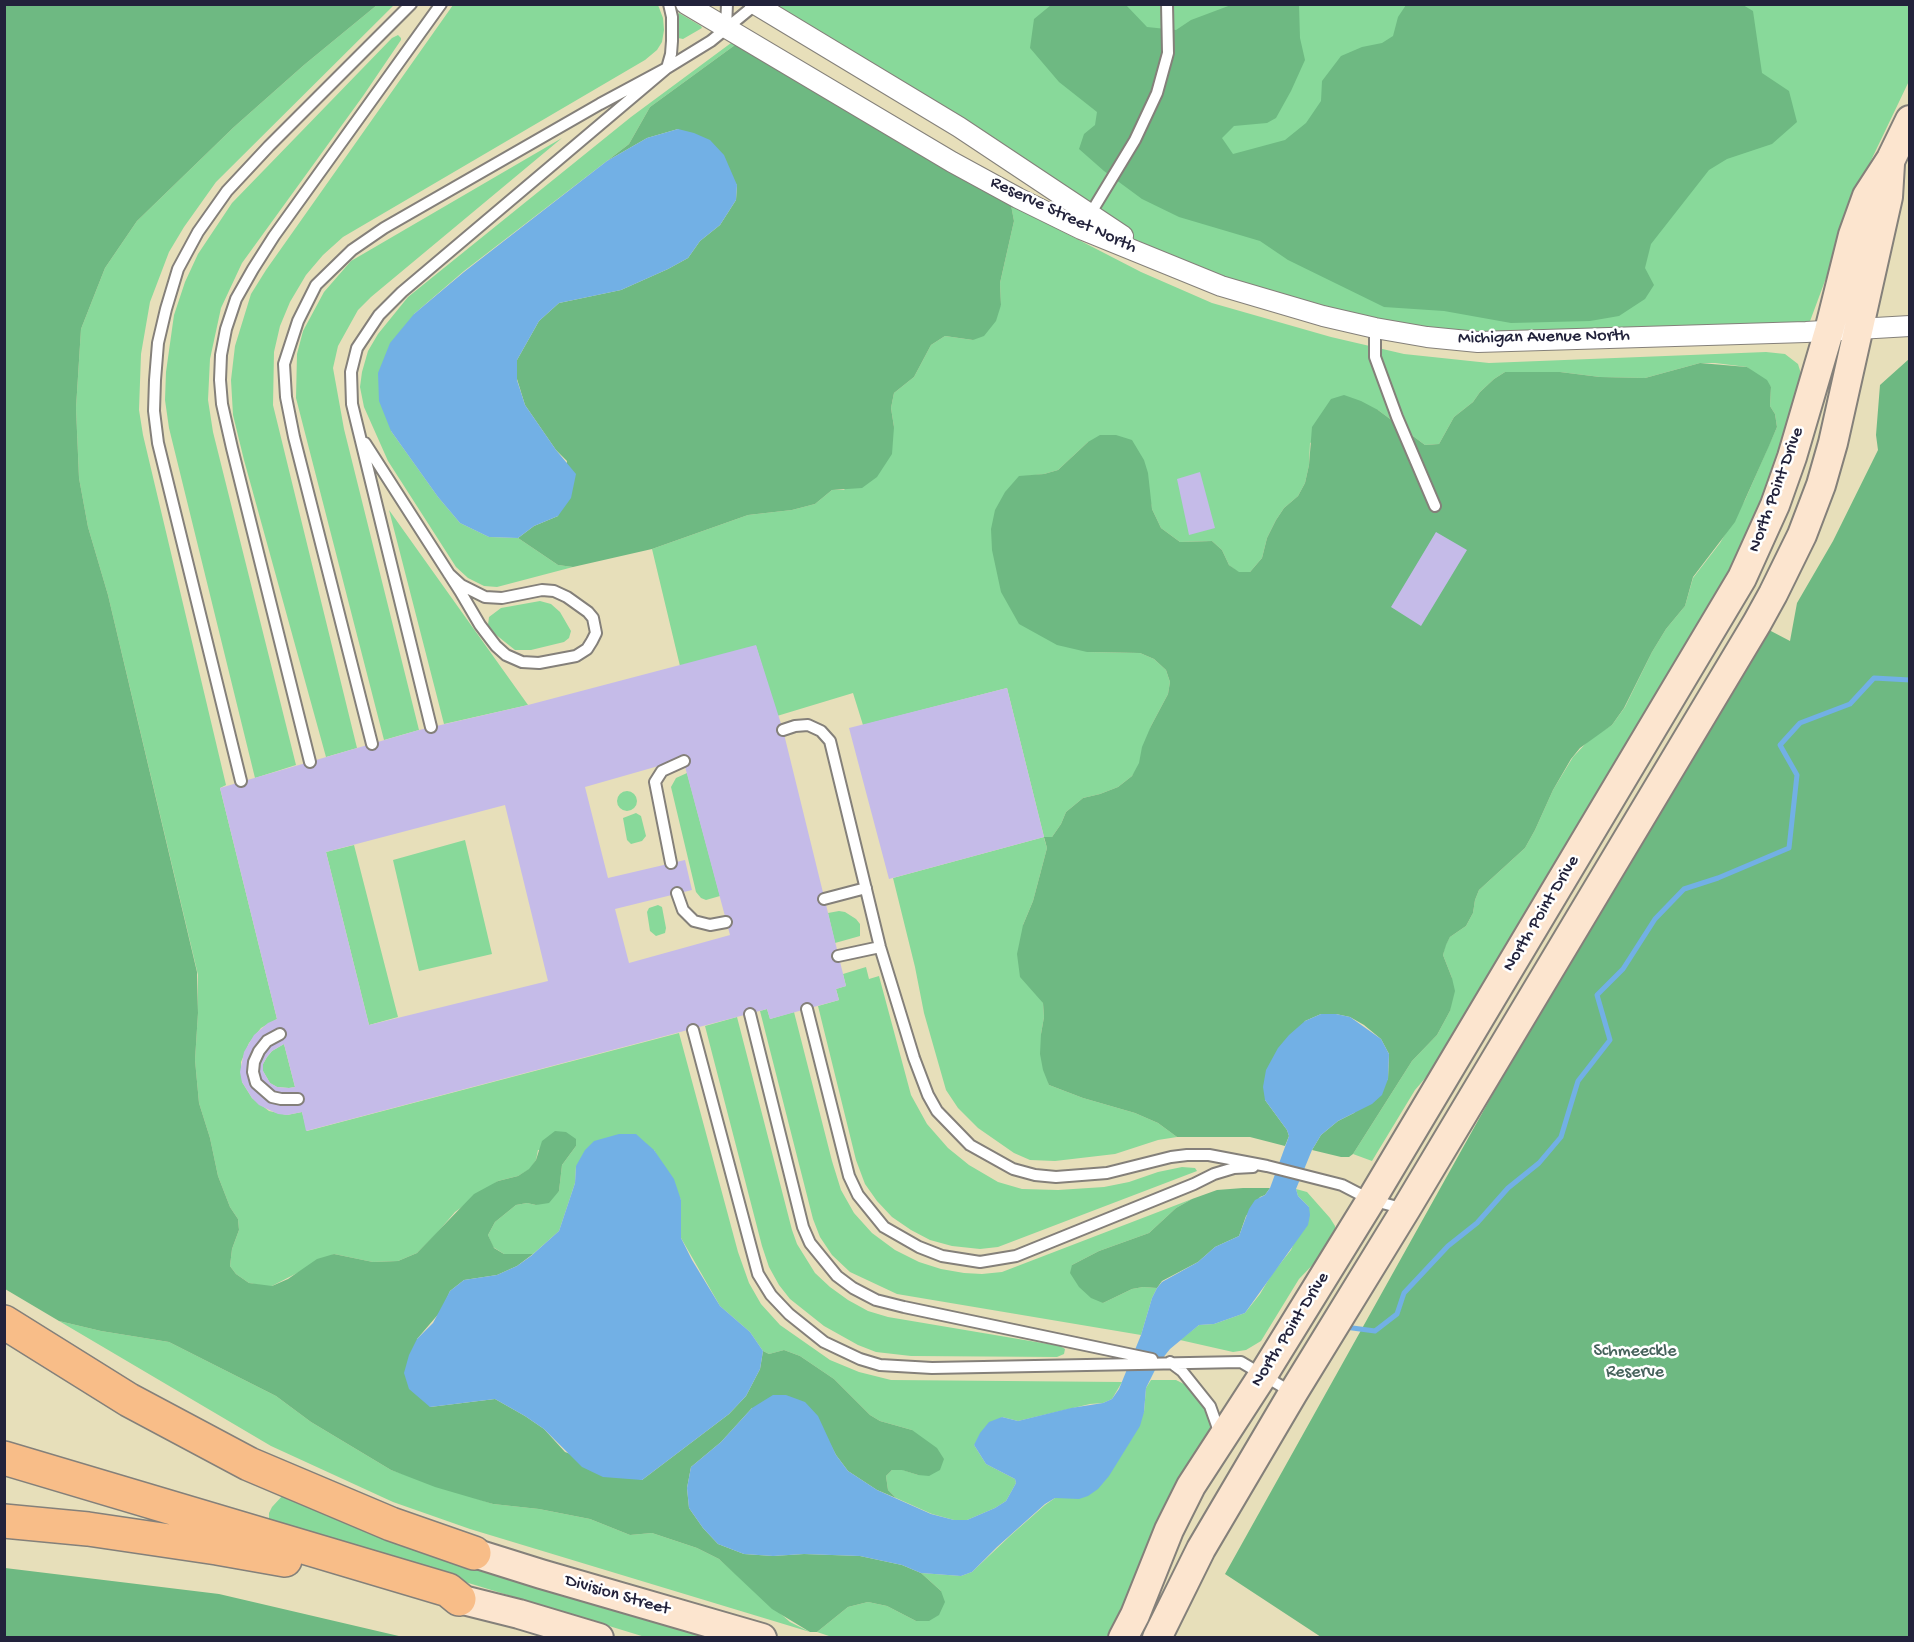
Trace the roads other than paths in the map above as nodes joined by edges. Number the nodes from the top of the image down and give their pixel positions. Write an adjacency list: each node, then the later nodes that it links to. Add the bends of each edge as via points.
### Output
1 (411, 4): 26 (lane, via 227,191 178,269 165,309 155,380 158,443)
2 (441, 4): 25 (lane, via 253,269 236,299 221,355 220,380 229,436)
3 (669, 4): 9 (lane, via 672,41)
4 (687, 4): 8 (street, Reserve Street North)
5 (727, 4): 8 (lane)
6 (1167, 4): 12 (lane, via 1168,53 1157,93 1135,140)
7 (755, 5): 8 (lane); 12 (street, Reserve Street North, via 959,127)
8 (726, 28): 9 (lane); 12 (street, Reserve Street North, via 952,162)
9 (667, 68): 18 (lane, via 379,315 357,348 351,372 352,404); 23 (lane, via 384,228 352,250 316,285 298,321 284,364 286,397)
10 (1910, 120): 11 (street, North Point Drive)
11 (1891, 159): 16 (street, North Point Drive, via 1888,197); 17 (street, North Point Drive, via 1867,196)
12 (1086, 222): 13 (street, Reserve Street North)
13 (1155, 258): 15 (street, Michigan Avenue North, via 1221,286)
14 (1910, 326): 16 (street, Michigan Avenue North)
15 (1375, 328): 17 (street, Michigan Avenue North, via 1478,342); 19 (lane, via 1375,357)
16 (1858, 329): 17 (street, Michigan Avenue North); 41 (street, North Point Drive, via 1821,485 1773,594)
17 (1829, 331): 40 (street, North Point Drive, via 1792,457 1742,578)
18 (360, 435): 20 (lane); 21 (lane)
19 (1435, 506)
20 (449, 574): 20 (lane, via 487,635 514,660 531,663 576,656 587,649 596,633 588,612 555,591 485,597 460,585)
21 (431, 727)
22 (783, 730): 28 (lane, via 808,725 821,730 830,741)
23 (372, 744)
24 (684, 761): 27 (lane, via 667,767 655,782)
25 (310, 762)
26 (241, 781)
27 (671, 863)
28 (866, 888): 30 (lane); 32 (lane)
29 (677, 893): 31 (lane, via 683,910 694,921 710,925)
30 (824, 899)
31 (726, 922)
32 (880, 947): 33 (lane); 39 (lane, via 928,1095 953,1130 991,1158 1012,1169 1056,1177 1107,1173 1187,1155 1218,1156)
33 (838, 956)
34 (807, 1009): 39 (lane, via 849,1176 858,1195 884,1227 942,1256 980,1262 1016,1256 1214,1174 1234,1168)
35 (750, 1014): 43 (lane, via 803,1227 810,1244 837,1276 876,1300 904,1308)
36 (693, 1030): 43 (lane, via 758,1274 777,1301 807,1329 841,1351 880,1365 932,1368)
37 (280, 1034): 38 (lane, via 259,1051 253,1072 256,1083 272,1097)
38 (298, 1099)
39 (1268, 1166): 40 (lane, via 1342,1185)
40 (1371, 1200): 41 (lane); 45 (street, North Point Drive)
41 (1406, 1209): 46 (street, North Point Drive)
42 (4, 1322): 50 (highway, via 129,1400 249,1464 391,1524)
43 (1129, 1359): 44 (lane)
44 (1172, 1363): 45 (lane, via 1241,1362); 47 (lane, via 1210,1406)
45 (1263, 1375): 46 (lane); 47 (street, North Point Drive)
46 (1293, 1393): 55 (street, North Point Drive, via 1201,1549)
47 (1222, 1440): 54 (street, North Point Drive, via 1191,1486)
48 (4, 1458): 51 (highway, via 448,1590)
49 (4, 1521): 51 (highway, via 217,1548 338,1573 445,1604)
50 (474, 1553): 53 (street, Division Street)
51 (459, 1599): 52 (street)
52 (599, 1638)
53 (762, 1638)
54 (1123, 1638)
55 (1157, 1638)

